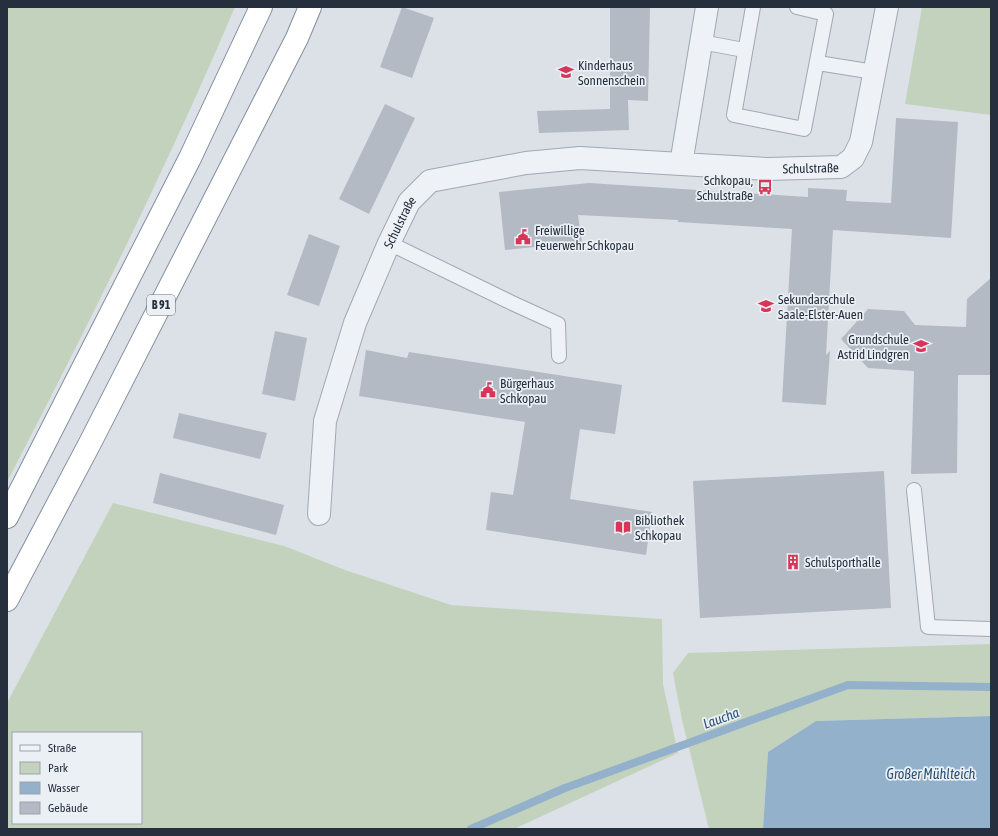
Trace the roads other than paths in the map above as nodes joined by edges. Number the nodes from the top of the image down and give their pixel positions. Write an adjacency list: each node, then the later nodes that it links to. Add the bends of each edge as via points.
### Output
1 (261, 7): 16 (highway, via 190,158)
2 (310, 7): 17 (highway, B 91, via 297,38 94,436)
3 (707, 7): 7 (street)
4 (753, 7): 8 (lane)
5 (797, 7): 9 (lane, via 826,14)
6 (887, 7): 10 (street, Schulstraße)
7 (701, 42): 8 (lane); 11 (street)
8 (744, 50): 9 (lane, via 734,115 804,129)
9 (818, 63): 10 (lane)
10 (874, 72): 11 (street, Schulstraße, via 861,142 853,158 841,167 767,169)
11 (681, 164): 12 (street, Schulstraße, via 580,158 526,163 430,181 409,202)
12 (389, 243): 13 (lane, via 558,324); 15 (street, Schulstraße, via 355,324 327,408 324,420)
13 (559, 356)
14 (914, 490): 18 (lane, via 928,627)
15 (319, 514)
16 (7, 517)
17 (7, 600)
18 (991, 629)

